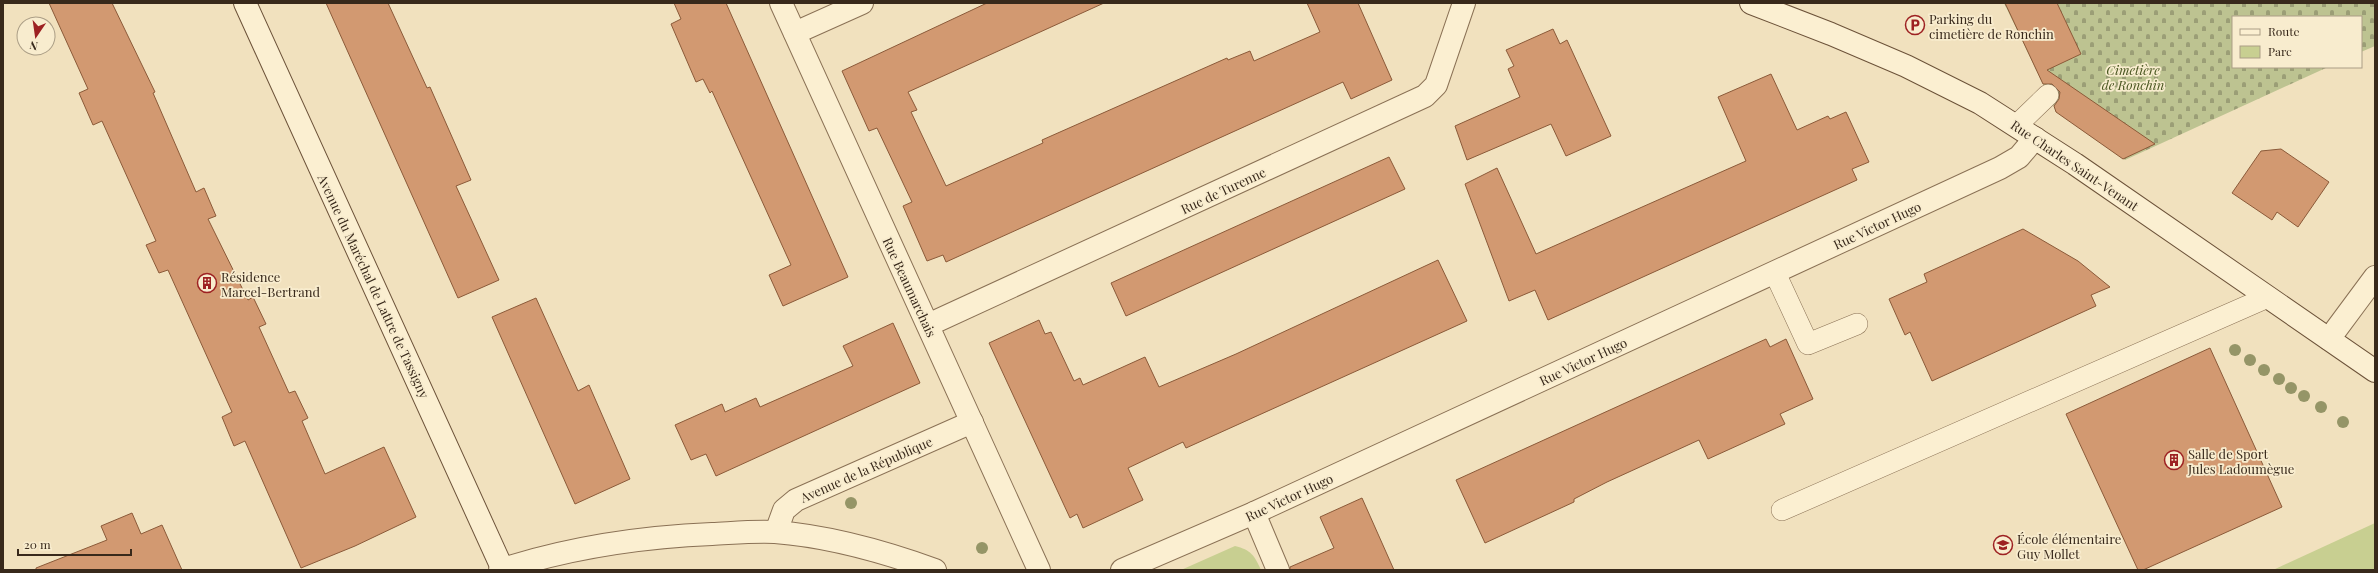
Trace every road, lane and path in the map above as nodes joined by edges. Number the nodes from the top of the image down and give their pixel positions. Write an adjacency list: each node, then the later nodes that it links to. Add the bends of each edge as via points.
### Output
1 (245, 3): 21 (street, Avenue du Maréchal de Lattre de Tassigny)
2 (781, 3): 6 (street, Rue Beaumarchais)
3 (862, 3): 6 (street)
4 (1464, 3): 14 (street, Rue de Turenne, via 1439,78 1425,96)
5 (1751, 3): 8 (street, Rue Charles Saint-Venant, via 1906,66 1980,103)
6 (795, 33): 14 (street, Rue Beaumarchais)
7 (2048, 94): 8 (lane)
8 (2017, 125): 9 (street, Rue Charles Saint-Venant)
9 (2035, 138): 10 (street, Rue Victor Hugo, via 2019,158 2000,168); 12 (street, Rue Charles Saint-Venant)
10 (1775, 273): 13 (lane, via 1808,344); 19 (street, Rue Victor Hugo)
11 (2375, 277): 15 (street)
12 (2268, 297): 15 (street, Rue Charles Saint-Venant); 18 (lane)
13 (1857, 324)
14 (928, 325): 17 (street, Rue Beaumarchais)
15 (2329, 339): 16 (street, Rue Charles Saint-Venant)
16 (2375, 371)
17 (972, 422): 20 (street, Avenue de la République, via 796,500 784,510); 23 (street, Rue Beaumarchais)
18 (1782, 510)
19 (1254, 513): 24 (street, Rue Victor Hugo); 25 (street)
20 (776, 532): 21 (street, via 719,533 648,539 580,550); 22 (street, via 865,548)
21 (502, 570)
22 (935, 570)
23 (1039, 570)
24 (1122, 570)
25 (1278, 570)

